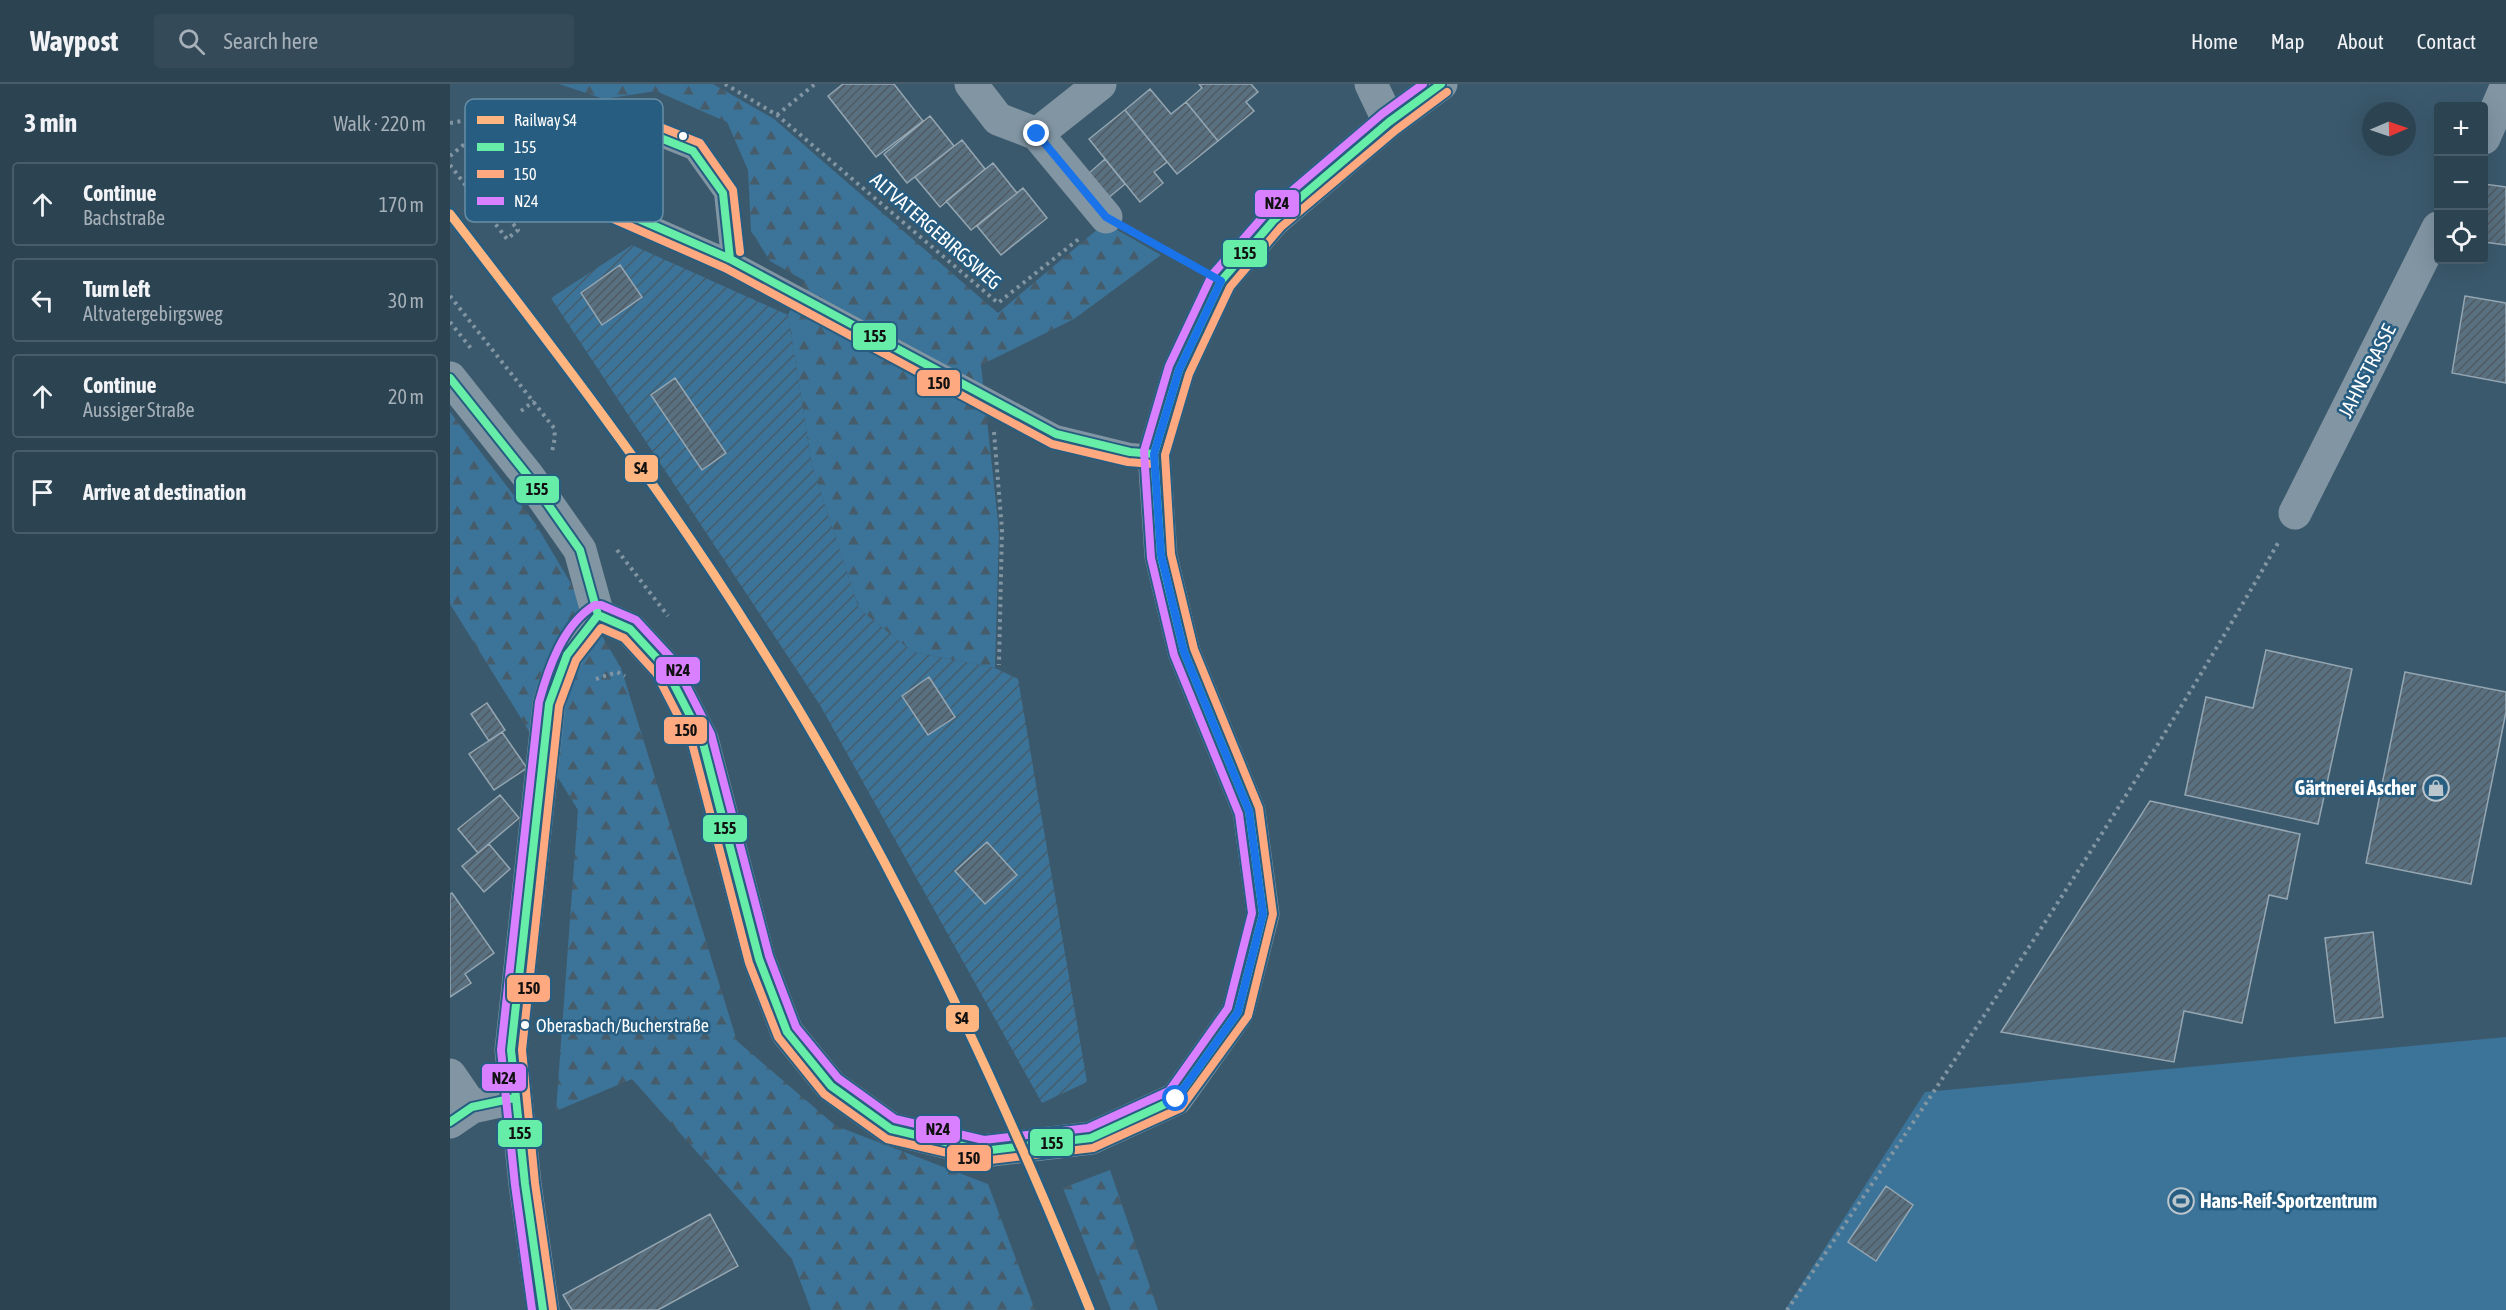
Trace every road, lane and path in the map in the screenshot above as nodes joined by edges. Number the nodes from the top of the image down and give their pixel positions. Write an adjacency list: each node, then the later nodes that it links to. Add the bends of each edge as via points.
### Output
1 (725, 84): 8 (path, ALTVATERGEBIRGSWEG)
2 (815, 84): 8 (path)
3 (971, 84): 13 (street, via 998,119)
4 (1100, 84): 13 (street)
5 (1371, 84): 10 (street)
6 (1441, 84): 10 (street)
7 (2506, 87): 12 (street)
8 (777, 115): 19 (path, ALTVATERGEBIRGSWEG, via 998,303)
9 (465, 120): 11 (path)
10 (1389, 122): 25 (street, via 1274,220)
11 (450, 123)
12 (2488, 129)
13 (1037, 134): 19 (street)
14 (663, 139): 24 (lane, via 693,151 723,193)
15 (465, 144): 16 (path)
16 (450, 156)
17 (450, 165): 18 (path)
18 (465, 184)
19 (1106, 217): 25 (path)
20 (494, 222): 21 (path, via 507,239 518,230)
21 (512, 222)
22 (646, 222): 24 (lane)
23 (2434, 238): 31 (street, JAHNSTRASSE)
24 (730, 259): 28 (lane)
25 (1221, 281): 30 (street, via 1179,370)
26 (450, 296): 29 (path, via 554,428)
27 (450, 378): 33 (street, via 528,476 580,550)
28 (991, 401): 30 (lane, via 1056,434); 35 (path, via 1002,530)
29 (552, 451)
30 (1154, 454): 33 (street, via 1161,555 1184,652 1249,811 1263,914 1238,1012 1176,1099 1091,1138 983,1151 891,1129 831,1086 787,1032 759,959 702,739 665,667 630,629)
31 (2295, 513): 40 (path, via 2214,655 2000,995)
32 (615, 548): 34 (path)
33 (598, 615): 37 (street, via 578,635 559,666 549,704 511,1050)
34 (673, 623)
35 (999, 665)
36 (450, 1075): 38 (street)
37 (514, 1098): 38 (street); 39 (street)
38 (461, 1114)
39 (543, 1310)
40 (1787, 1310)

